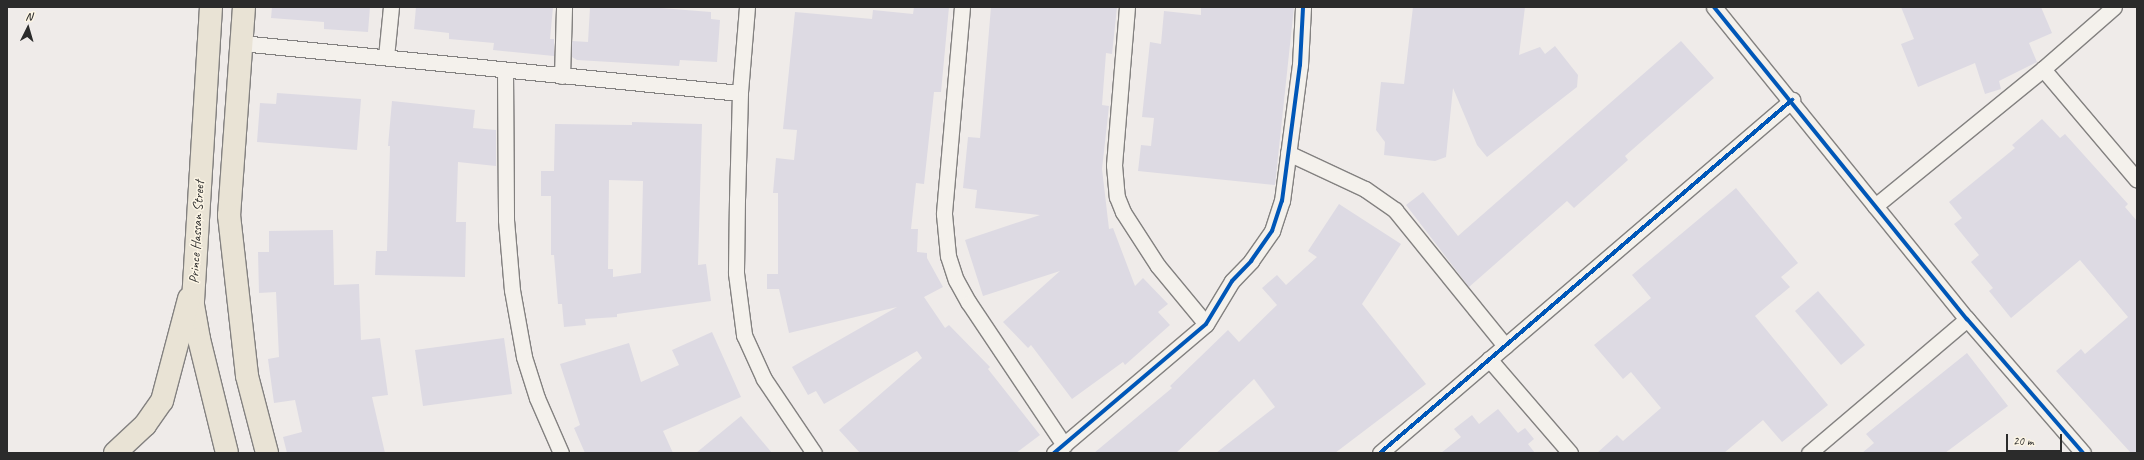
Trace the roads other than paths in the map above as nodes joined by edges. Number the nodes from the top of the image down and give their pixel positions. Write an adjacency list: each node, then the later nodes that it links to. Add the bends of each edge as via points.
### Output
1 (211, 7): 21 (main road, Prince Hassan Street)
2 (244, 7): 11 (main road)
3 (391, 7): 12 (street)
4 (564, 7): 15 (street)
5 (747, 7): 16 (street)
6 (962, 7): 26 (street, via 944,214 948,256 956,280 969,303)
7 (1127, 7): 23 (street, via 1114,165 1117,197 1123,212 1158,266)
8 (1304, 7): 18 (street, via 1300,65)
9 (1714, 7): 17 (street)
10 (2114, 7): 13 (street)
11 (241, 43): 12 (street); 29 (main road, via 229,215 246,376)
12 (386, 57): 14 (street)
13 (2043, 69): 19 (street); 20 (street)
14 (505, 71): 15 (street); 30 (street, via 506,220 512,290 524,357)
15 (562, 76): 16 (street)
16 (740, 93): 31 (street, via 736,273 744,335 764,379)
17 (1792, 100): 20 (street); 24 (street)
18 (1288, 154): 23 (street, via 1282,201 1272,231 1251,261 1232,281); 24 (street, via 1365,189 1395,210)
19 (2137, 180)
20 (1875, 206): 22 (street)
21 (193, 286): 27 (main road, via 162,401 145,425); 28 (main road, Prince Hassan Street, via 193,305 199,339)
22 (1967, 319): 34 (street); 35 (street)
23 (1206, 324): 26 (street)
24 (1505, 346): 25 (street)
25 (1489, 360): 32 (street); 33 (street)
26 (1059, 449)
27 (115, 453)
28 (227, 453)
29 (267, 453)
30 (561, 453)
31 (814, 453)
32 (1380, 453)
33 (1570, 453)
34 (1809, 453)
35 (2083, 453)

